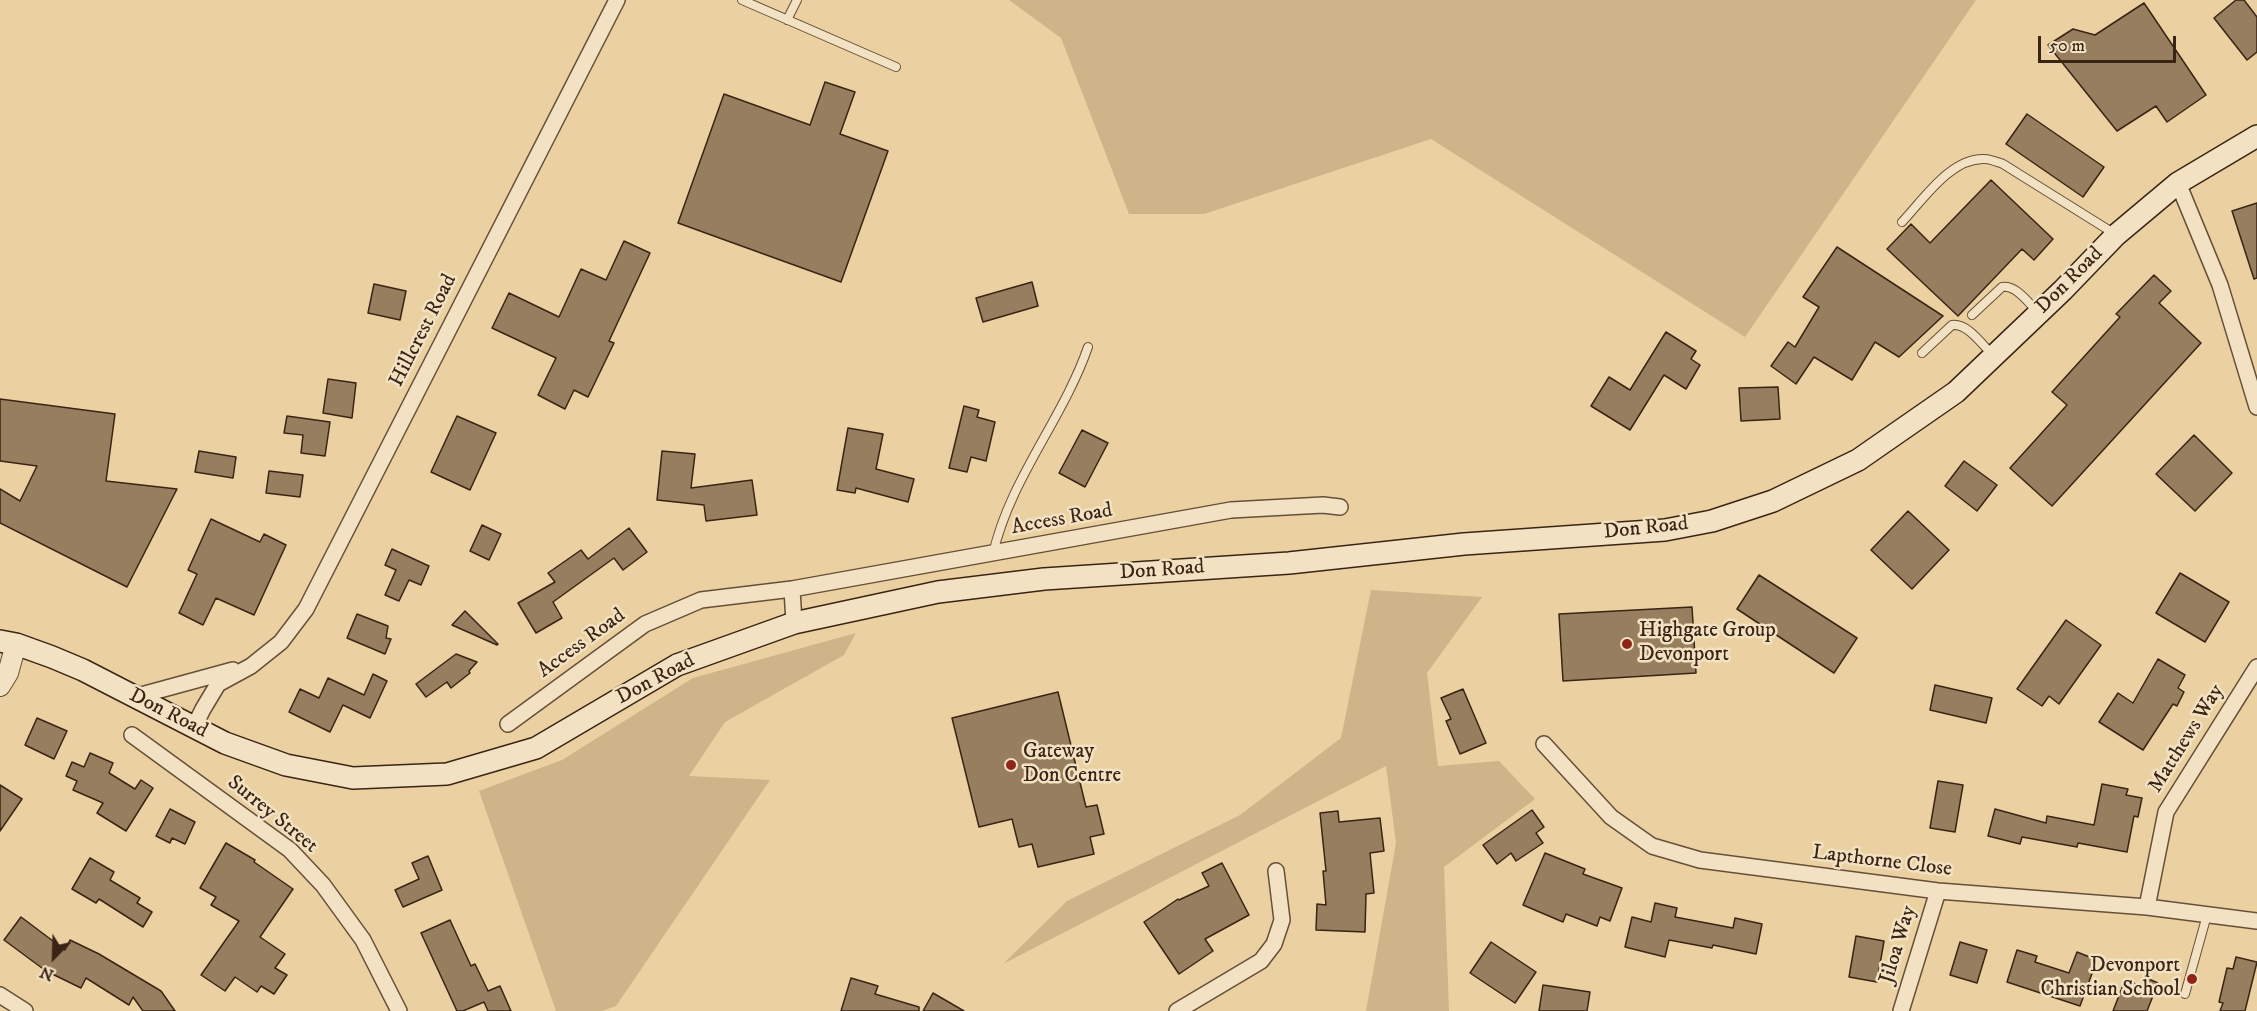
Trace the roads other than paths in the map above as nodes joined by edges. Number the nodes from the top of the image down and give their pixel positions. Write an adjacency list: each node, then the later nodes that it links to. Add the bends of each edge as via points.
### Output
1 (617, 0): 21 (street, Hillcrest Road, via 306,609 281,642)
2 (742, 0): 4 (lane)
3 (797, 0): 4 (lane)
4 (788, 20): 5 (lane)
5 (896, 67)
6 (2257, 136): 7 (main road, Don Road)
7 (2178, 183): 9 (main road, Don Road); 15 (street, via 2220,285)
8 (1902, 222): 9 (lane, via 1951,170 1968,161 1985,159 2003,164)
9 (2116, 235): 10 (main road, Don Road)
10 (2039, 313): 11 (lane, via 2008,286); 14 (main road, Don Road)
11 (1972, 315)
12 (1088, 347): 17 (lane, via 1071,389 1005,511)
13 (1922, 353): 14 (lane, via 1958,324)
14 (1994, 356): 19 (main road, Don Road, via 1956,392 1858,460 1773,501 1712,521 1665,530 1464,544 1289,563 1044,579 938,592)
15 (2257, 407)
16 (1340, 507): 17 (street, Access Road, via 1231,510)
17 (993, 554): 18 (street, Access Road)
18 (792, 589): 19 (street); 25 (street, Access Road, via 701,600 645,624)
19 (794, 623): 26 (main road, Don Road, via 677,664 536,748 447,774 353,778 286,765)
20 (8, 642): 23 (street, via 8,673); 24 (main road, Don Road, via 82,670)
21 (251, 666): 24 (street, Hillcrest Road); 26 (street, Hillcrest Road, via 218,684)
22 (2257, 667): 31 (street, Matthews Way, via 2166,812)
23 (0, 686)
24 (134, 697): 26 (main road, Don Road)
25 (508, 724)
26 (194, 727)
27 (132, 735): 37 (street, Surrey Street, via 290,850 323,885 363,940)
28 (1545, 744): 30 (street, Lapthorne Close, via 1611,817 1652,846 1700,860)
29 (1276, 871): 38 (street, via 1282,920 1274,944 1261,961)
30 (1938, 891): 31 (street, Lapthorne Close); 39 (street, Jiloa Way)
31 (2147, 907): 32 (street, Lapthorne Close)
32 (2207, 915): 33 (street, Lapthorne Close); 34 (lane)
33 (2257, 921)
34 (2185, 994)
35 (0, 995): 36 (street)
36 (25, 1011)
37 (399, 1011)
38 (1177, 1011)
39 (1901, 1011)

